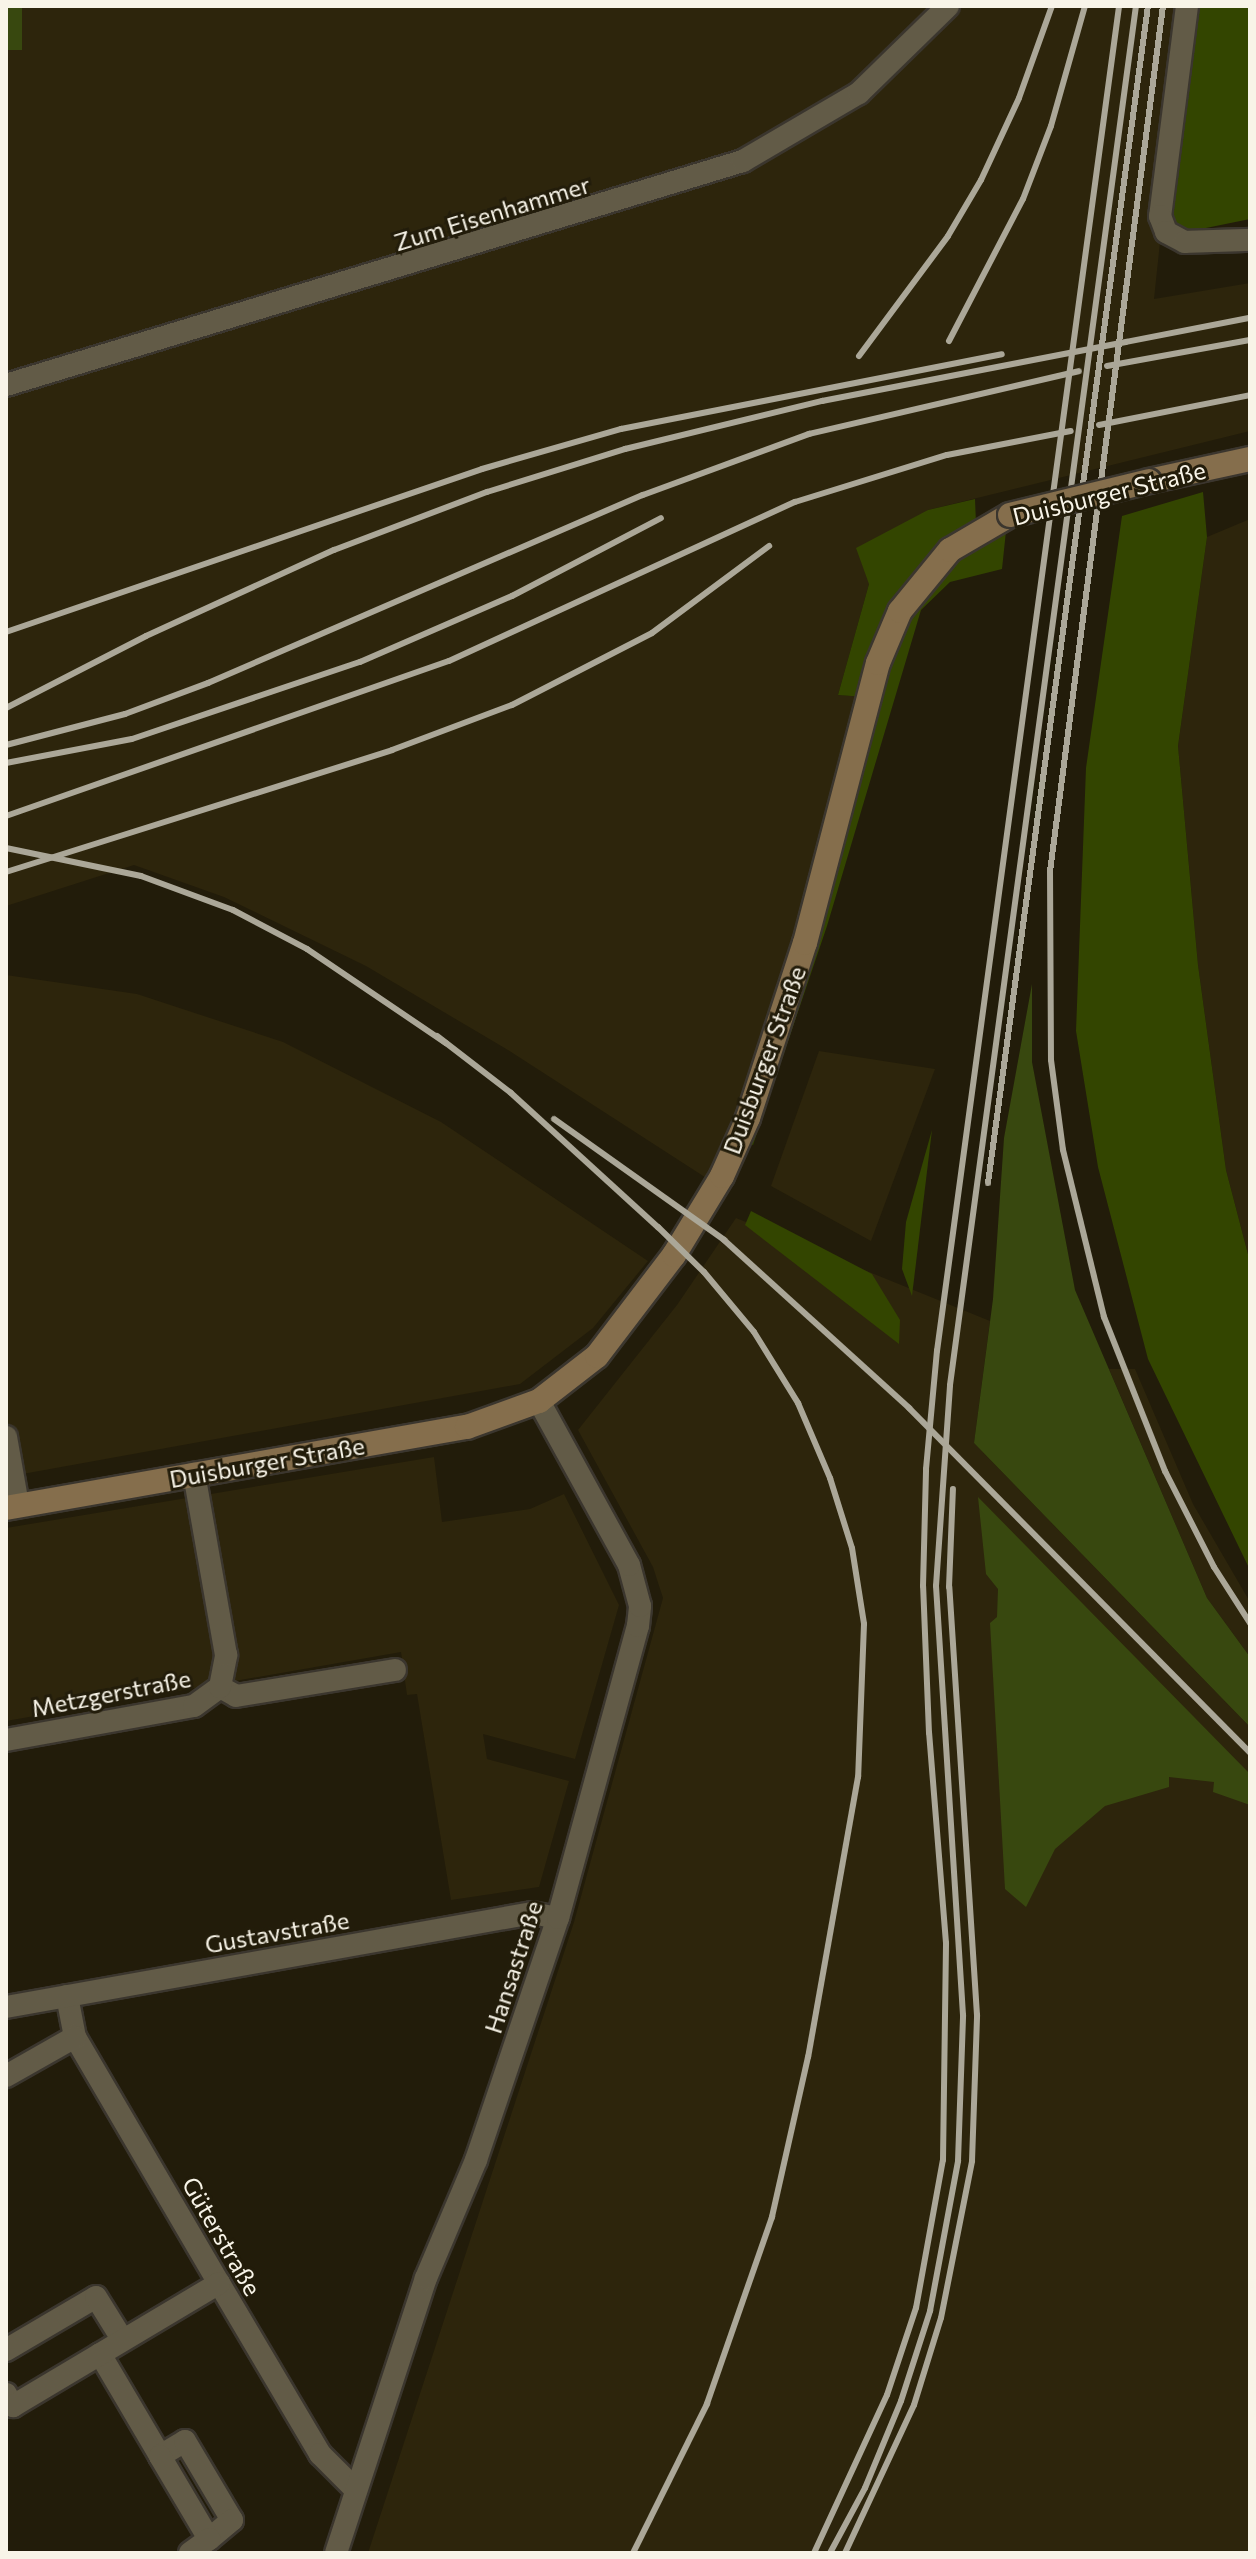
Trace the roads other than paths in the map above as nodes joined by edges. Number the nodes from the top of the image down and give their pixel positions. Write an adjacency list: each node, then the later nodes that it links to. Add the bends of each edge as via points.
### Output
1 (948, 6): 4 (street, Zum Eisenhammer, via 859,93 743,161)
2 (1187, 6): 3 (street, via 1160,216 1166,232 1185,242)
3 (1250, 240)
4 (6, 385)
5 (1250, 459): 6 (main road, Duisburger Straße, bridge, via 1010,515 944,556 910,594 892,628 761,1085 722,1176 625,1324 597,1356)
6 (539, 1401): 8 (main road, Duisburger Straße, via 445,1431); 13 (street, Hansastraße, via 629,1565 640,1606)
7 (6, 1437): 9 (street)
8 (194, 1474): 9 (main road, Duisburger Straße); 11 (street, Metzgerstraße, via 226,1655)
9 (12, 1506)
10 (395, 1670): 11 (street, Metzgerstraße, via 236,1696)
11 (220, 1687): 12 (street, Metzgerstraße, via 194,1706)
12 (6, 1740)
13 (558, 1918): 14 (street, Gustavstraße, via 532,1913); 23 (street, Hansastraße)
14 (67, 1996): 15 (street, Gustavstraße); 16 (street, Güterstraße)
15 (6, 2007)
16 (75, 2037): 17 (street); 18 (street, Güterstraße)
17 (6, 2076)
18 (219, 2283): 19 (street); 23 (street, Güterstraße, via 320,2454)
19 (122, 2339): 20 (street, via 96,2297); 21 (street)
20 (6, 2350)
21 (100, 2354): 22 (street, via 13,2406); 24 (street, via 209,2539)
22 (6, 2394)
23 (355, 2489): 25 (street, Hansastraße)
24 (190, 2553)
25 (336, 2553)

